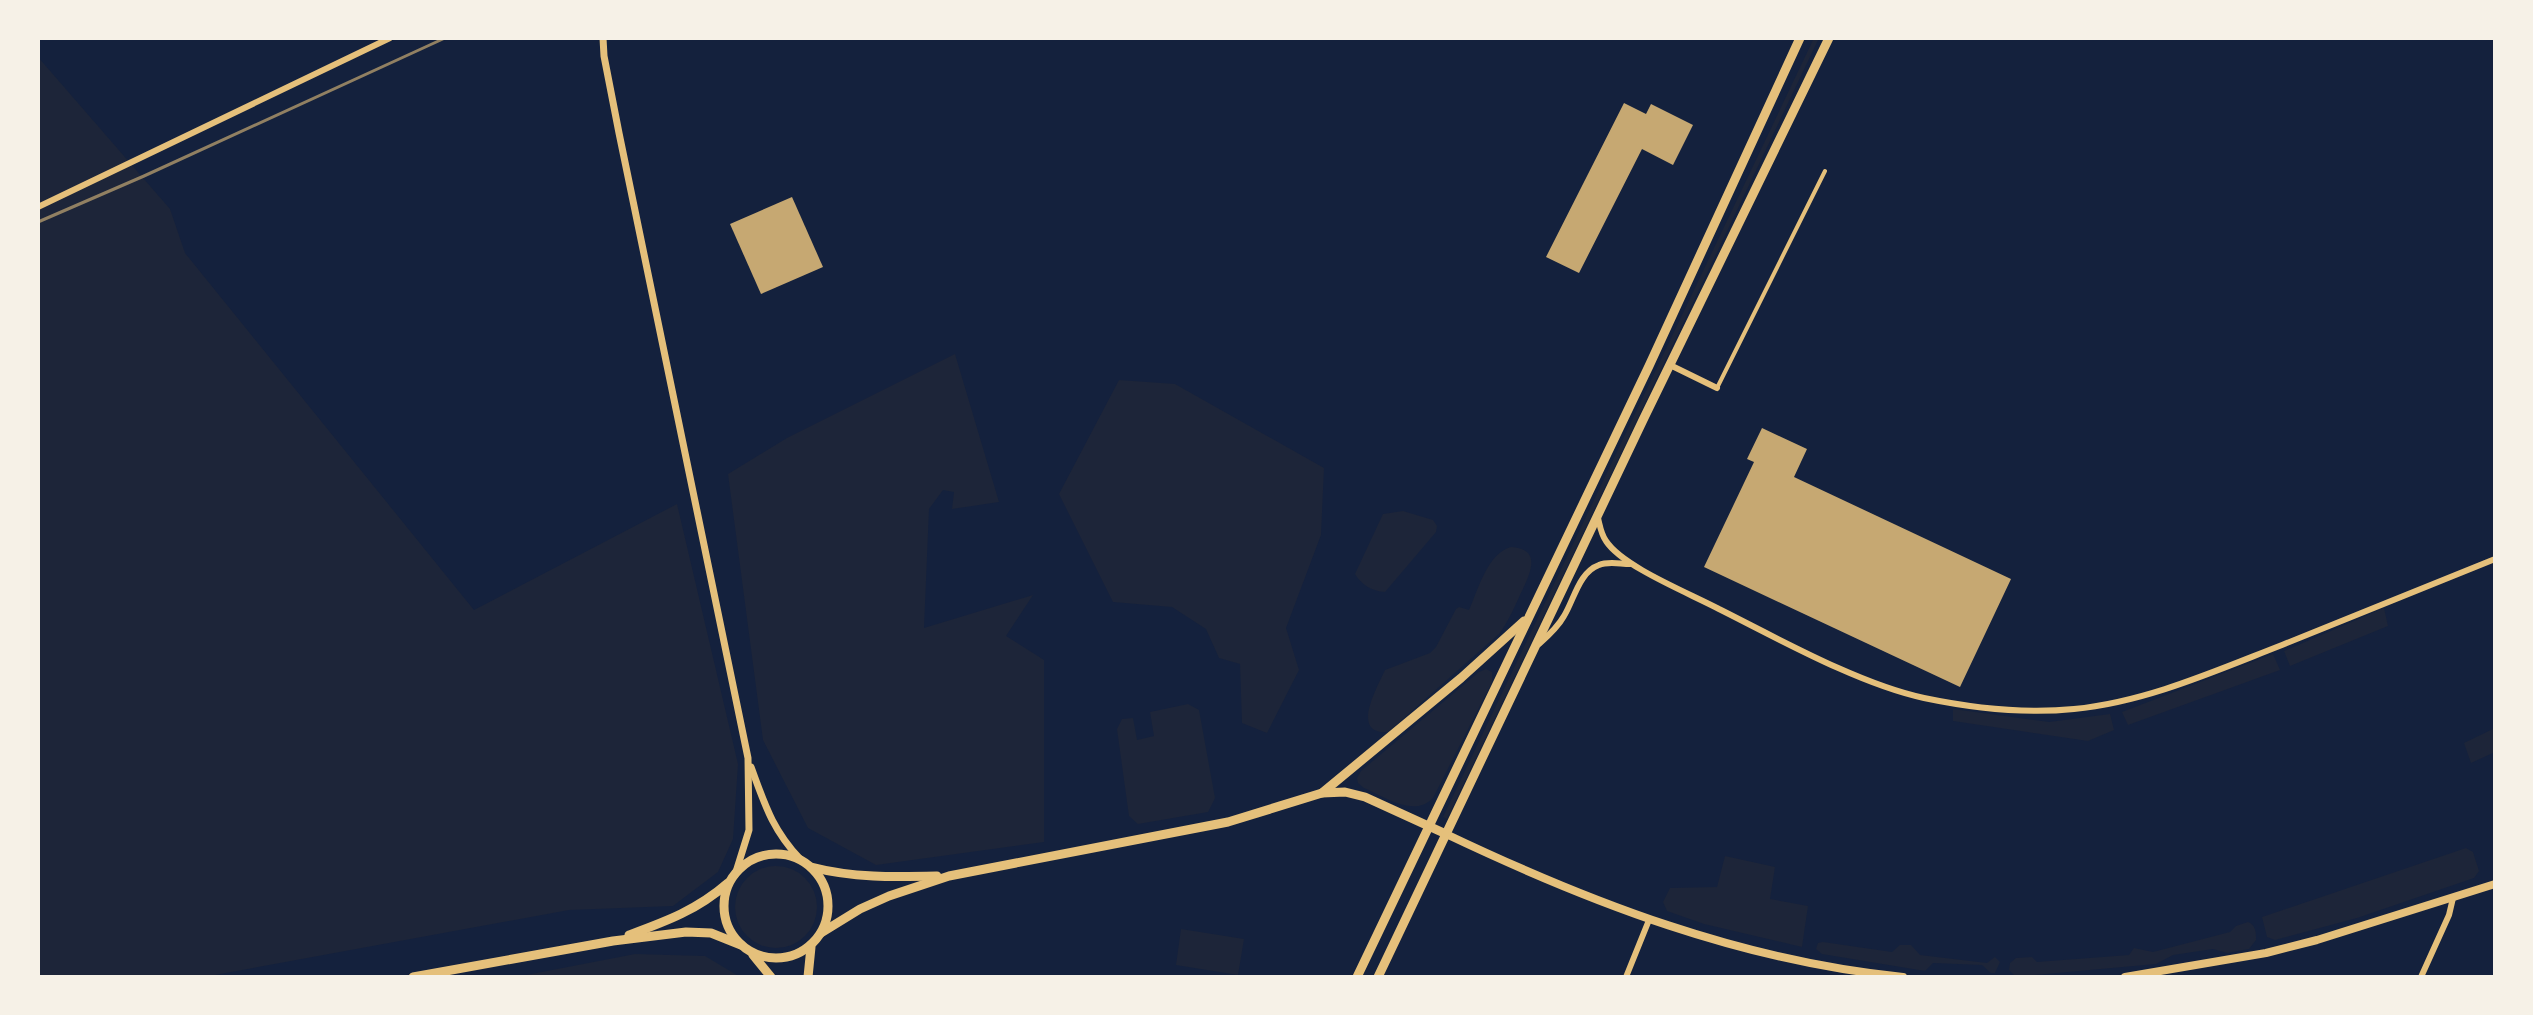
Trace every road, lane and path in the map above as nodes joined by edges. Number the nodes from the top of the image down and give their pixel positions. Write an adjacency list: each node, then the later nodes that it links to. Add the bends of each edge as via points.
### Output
1 (390, 38): 6 (street)
2 (603, 38): 14 (street)
3 (1800, 38): 12 (main road)
4 (1829, 38): 7 (main road)
5 (1825, 171): 8 (street)
6 (38, 207)
7 (1670, 364): 8 (street); 9 (main road)
8 (1717, 388)
9 (1598, 515): 11 (street, via 1605,540); 13 (main road)
10 (2495, 559): 11 (street, via 2210,673 2103,705 2048,712 1946,702 1895,690)
11 (1632, 564): 13 (street, via 1597,565 1588,572 1564,618)
12 (1529, 616): 15 (main road); 16 (main road)
13 (1536, 646): 17 (main road)
14 (748, 758): 18 (street, via 769,818); 21 (street, via 749,830)
15 (1322, 793): 16 (main road, via 1354,794); 20 (main road, via 1228,822)
16 (1430, 826): 17 (main road); 33 (main road)
17 (1446, 834): 24 (main road); 34 (main road)
18 (800, 859): 19 (main road); 21 (main road, via 774,853 759,856)
19 (811, 867): 20 (main road, via 840,875); 25 (main road, via 827,892 829,906)
20 (949, 876): 25 (main road, via 889,896)
21 (733, 878): 26 (main road, via 681,916); 27 (main road, via 725,894 725,920)
22 (2495, 884): 23 (main road)
23 (2453, 898): 37 (main road, via 2266,953); 38 (street)
24 (1649, 920): 35 (street); 36 (main road, via 1761,952)
25 (821, 933): 28 (main road)
26 (613, 941): 27 (main road, via 686,932 711,933); 30 (main road)
27 (741, 945): 29 (main road)
28 (811, 947): 29 (main road, via 781,959); 32 (main road)
29 (751, 952): 31 (main road)
30 (413, 977)
31 (771, 977)
32 (808, 977)
33 (1357, 977)
34 (1378, 977)
35 (1626, 977)
36 (1903, 977)
37 (2125, 977)
38 (2421, 977)

